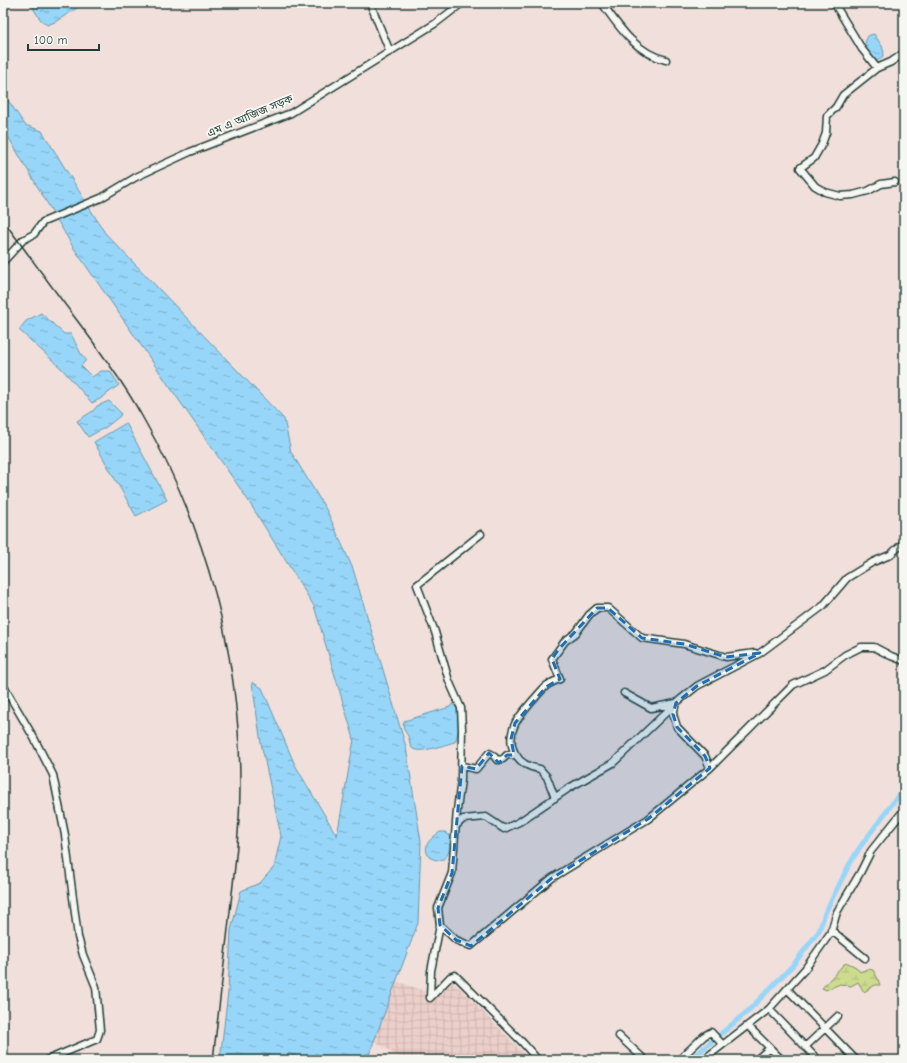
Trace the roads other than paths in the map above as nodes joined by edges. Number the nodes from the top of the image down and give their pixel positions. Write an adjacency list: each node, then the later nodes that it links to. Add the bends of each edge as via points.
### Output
1 (370, 3): 5 (street)
2 (462, 3): 5 (street, এম এ আজিজ সড়ক)
3 (602, 3): 7 (street, via 634,44 655,57)
4 (834, 3): 8 (street, via 862,49)
5 (390, 52): 10 (street, এম এ আজিজ সড়ক, via 291,113 190,152 136,177 101,198 43,222 34,234 23,240)
6 (904, 53): 8 (street)
7 (666, 60)
8 (877, 68): 9 (street, via 843,95 827,116 826,133 814,158 800,168 815,186 840,196 853,195 881,184)
9 (895, 182)
10 (3, 262)
11 (481, 534): 19 (street, via 417,585 435,632 449,681 461,708)
12 (904, 544): 13 (street, via 890,555 847,578 823,606)
13 (760, 653): 17 (street, via 697,686); 18 (street, via 726,657 684,644 642,638 608,608 597,608 576,633 565,641 552,659 560,679 546,687 515,724 511,739)
14 (904, 662): 20 (street, via 874,647 861,646 825,670 793,685)
15 (3, 685): 37 (street, via 53,775 65,835 78,937 96,987 100,1030 97,1039)
16 (624, 693): 17 (street, via 651,708)
17 (676, 703): 20 (street, via 673,714 677,727 705,756); 21 (street, via 613,763)
18 (514, 755): 19 (street, via 497,760 489,753 476,769); 21 (street, via 530,768 540,769 547,776)
19 (462, 766): 23 (street)
20 (710, 768): 24 (street, via 648,819 552,878 471,946 456,940)
21 (555, 798): 23 (street, via 504,829 486,817 463,819)
22 (904, 810): 25 (street, via 871,851 837,912)
23 (456, 826): 24 (street, via 452,873 438,908)
24 (440, 925): 38 (street, via 430,971 430,998 455,975)
25 (831, 930): 26 (street); 27 (street, via 805,969)
26 (864, 958)
27 (787, 989): 28 (street); 31 (street)
28 (769, 1009): 30 (street); 34 (street)
29 (838, 1016): 31 (street)
30 (748, 1026): 33 (street); 35 (street)
31 (826, 1029): 34 (street); 44 (street)
32 (619, 1036): 39 (street)
33 (722, 1043): 40 (street, via 711,1032); 41 (street)
34 (805, 1047): 43 (street)
35 (770, 1048): 36 (street); 42 (street)
36 (780, 1058)
37 (47, 1060)
38 (538, 1060)
39 (645, 1060)
40 (679, 1060)
41 (703, 1060)
42 (756, 1060)
43 (818, 1060)
44 (856, 1060)

